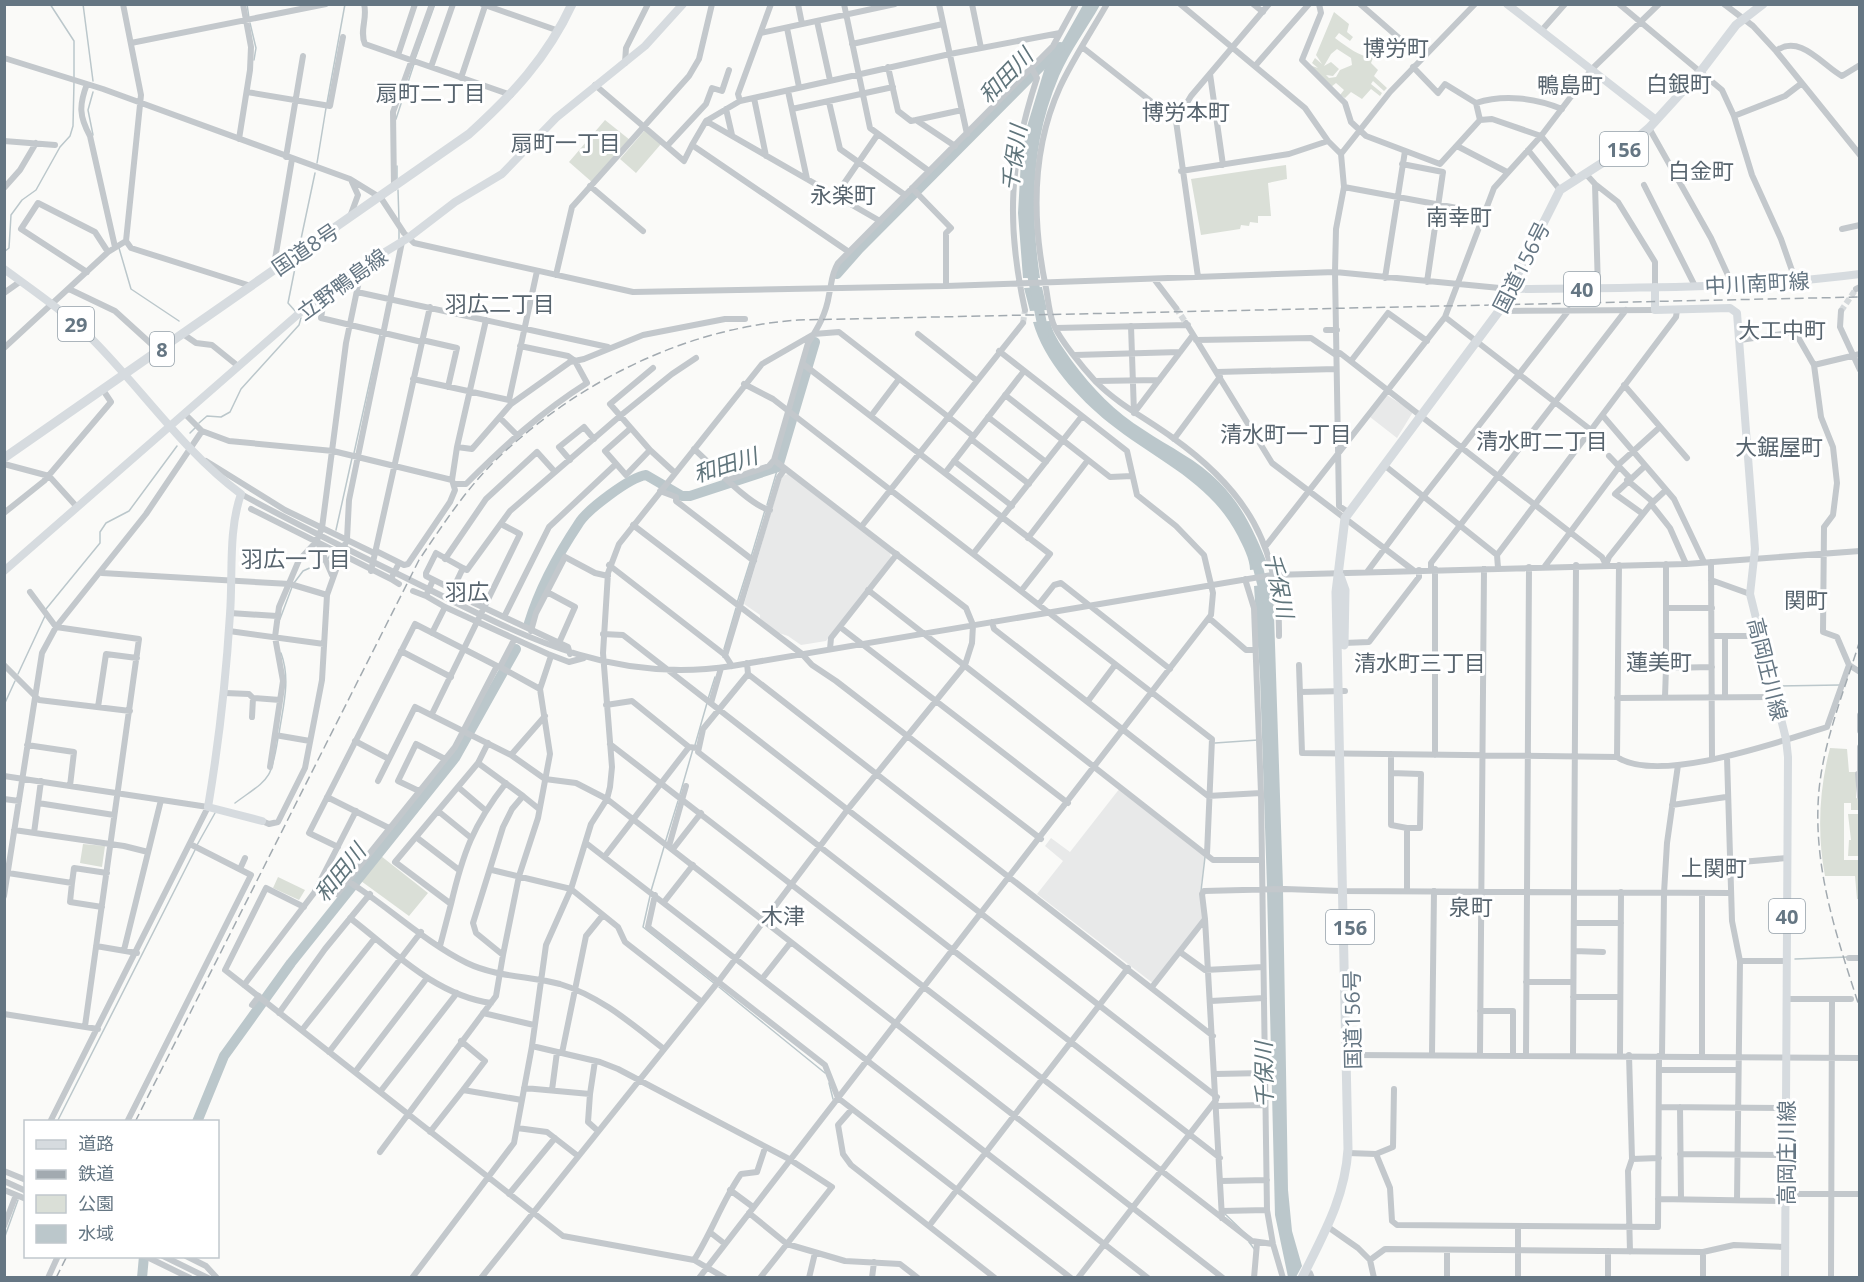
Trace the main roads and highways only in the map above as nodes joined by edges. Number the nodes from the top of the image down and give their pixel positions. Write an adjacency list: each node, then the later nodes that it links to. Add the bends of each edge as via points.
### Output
1 (572, 4): 10 (highway, 国道8号 / 8, via 547,51 511,96 469,134)
2 (683, 4): 11 (main road, 立野鴨島線, via 645,46 556,118 502,174 325,292)
3 (1507, 4): 5 (main road)
4 (1763, 4): 5 (highway, 156, via 1736,25)
5 (1656, 120): 9 (highway, 国道156号 / 156, via 1627,147 1560,190)
6 (4, 269): 10 (main road, 29, via 89,336)
7 (1860, 274): 8 (main road, 中川南町線, via 1796,282)
8 (1655, 287): 9 (main road, 40); 20 (main road, 高岡庄川線 / 40, via 1655,310 1735,310 1740,340 1754,559 1750,594 1786,739)
9 (1510, 290): 14 (highway, 国道156号 / 156, via 1479,342 1347,515 1341,534)
10 (125, 374): 11 (main road); 12 (highway, 国道8号 / 8)
11 (170, 426): 13 (main road, 立野鴨島線); 16 (main road, via 198,457 241,494 234,518 220,742 208,807)
12 (4, 458)
13 (4, 571)
14 (1339, 574): 15 (highway, 国道156号 / 156, via 1336,592); 15 (highway, 国道156号 / 156, via 1345,590)
15 (1342, 692): 17 (highway, 国道156号 / 156)
16 (262, 821)
17 (1346, 891): 18 (highway, 国道156号 / 156); 18 (highway, 国道156号 / 156, via 1353,1054)
18 (1351, 1153): 19 (highway, 国道156号 / 156, via 1349,1188)
19 (1307, 1276)
20 (1785, 1278)

